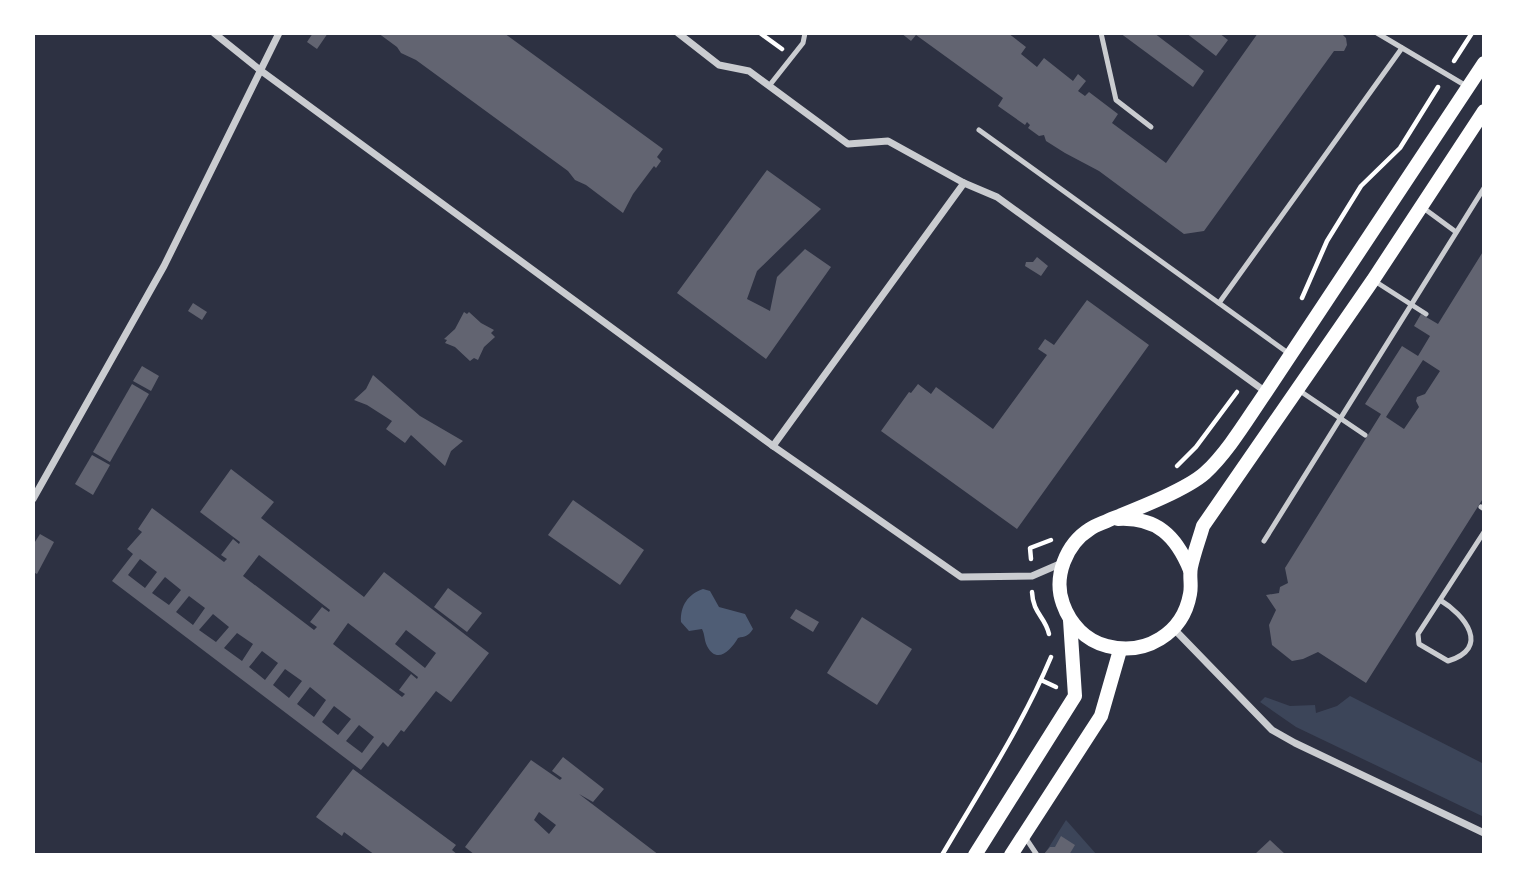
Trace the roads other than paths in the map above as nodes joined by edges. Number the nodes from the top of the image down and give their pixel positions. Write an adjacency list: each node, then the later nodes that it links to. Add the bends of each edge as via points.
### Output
1 (214, 33): 9 (street)
2 (279, 33): 9 (street)
3 (678, 33): 10 (street, via 719,65 749,71)
4 (805, 33): 10 (lane, via 803,43)
5 (1101, 33): 13 (lane, via 1116,100)
6 (1377, 33): 7 (lane)
7 (1402, 48): 11 (lane); 21 (lane)
8 (1484, 63): 11 (main road)
9 (260, 71): 29 (street); 30 (street, via 164,266)
10 (769, 86): 16 (street, via 848,144 888,141)
11 (1468, 87): 24 (main road)
12 (1484, 111): 14 (main road)
13 (1151, 127)
14 (1479, 129): 18 (main road)
15 (979, 130): 21 (lane)
16 (964, 183): 26 (street, via 997,197); 29 (street)
17 (1484, 188): 19 (lane)
18 (1421, 206): 19 (lane); 20 (main road)
19 (1456, 232): 22 (lane)
20 (1373, 280): 22 (lane); 25 (main road)
21 (1219, 303): 24 (lane)
22 (1411, 304): 23 (lane); 27 (lane)
23 (1426, 314)
24 (1290, 355): 26 (main road)
25 (1298, 389): 27 (lane); 35 (main road, via 1203,526)
26 (1266, 392): 31 (main road, via 1204,474)
27 (1340, 418): 28 (lane); 33 (lane)
28 (1365, 435)
29 (773, 446): 34 (street, via 961,577 1032,576)
30 (33, 499)
31 (1111, 520): 34 (main road, via 1090,528 1073,544); 35 (main road, via 1150,523 1168,534 1182,550)
32 (1484, 532): 36 (lane)
33 (1264, 541)
34 (1063, 563): 37 (main road, via 1062,602)
35 (1190, 570): 38 (main road, via 1191,592)
36 (1440, 600): 36 (lane, via 1458,611 1471,634 1470,646 1461,657 1448,662 1419,644 1418,634)
37 (1070, 620): 39 (main road, via 1100,645); 42 (main road, via 1075,696)
38 (1174, 629): 39 (main road, via 1140,648); 40 (street, via 1272,730)
39 (1120, 650): 41 (main road, via 1101,716)
40 (1484, 833)
41 (1023, 835): 43 (main road); 44 (lane)
42 (975, 855)
43 (1011, 855)
44 (1037, 855)

